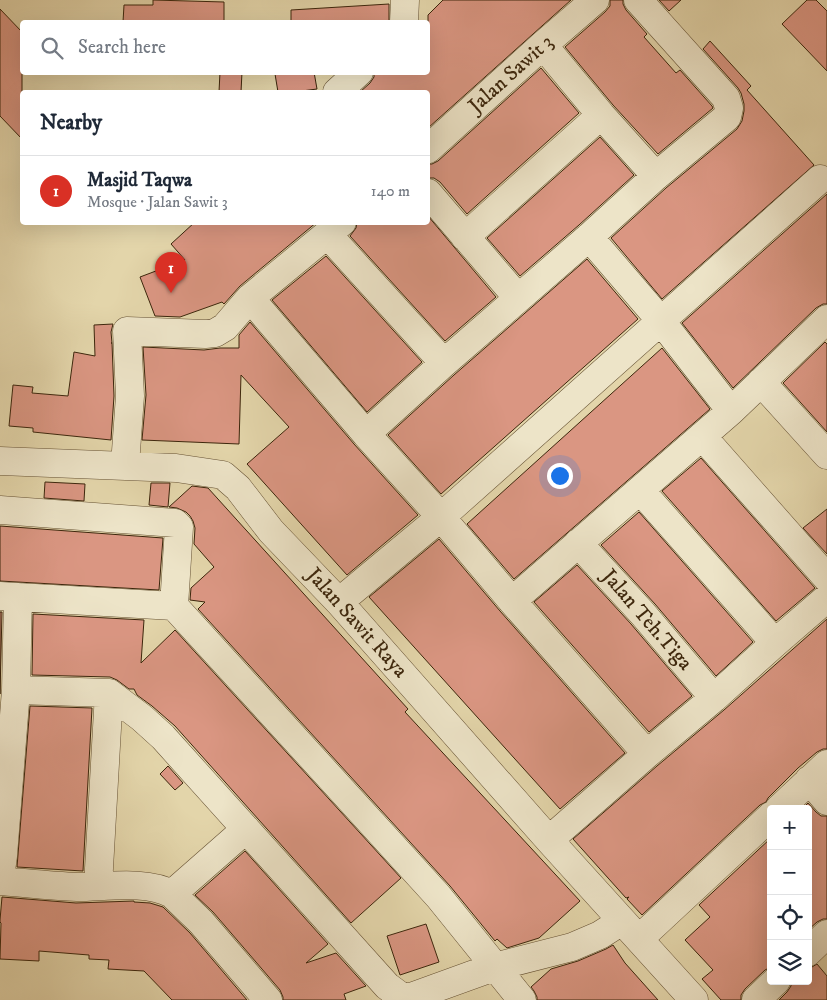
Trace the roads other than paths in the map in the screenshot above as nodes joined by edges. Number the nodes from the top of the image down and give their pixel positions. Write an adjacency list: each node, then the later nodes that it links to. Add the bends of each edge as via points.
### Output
1 (405, 0): 4 (street)
2 (638, 0): 10 (street, via 726,98 729,108 726,117)
3 (593, 1): 5 (street, Jalan Sawit 3)
4 (404, 20)
5 (542, 45): 8 (street); 9 (street, Jalan Sawit 3)
6 (356, 75): 7 (street)
7 (339, 90)
8 (601, 115): 10 (street); 14 (street)
9 (430, 147)
10 (656, 176): 15 (street)
11 (820, 179): 18 (street)
12 (430, 195): 14 (street)
13 (335, 228): 16 (street); 20 (street)
14 (465, 237): 17 (street)
15 (589, 237): 17 (street); 18 (street)
16 (250, 298): 23 (street); 27 (street, via 225,327 215,333 127,331 130,396)
17 (518, 298): 20 (street)
18 (660, 321): 22 (street); 30 (street)
19 (825, 325): 21 (street)
20 (444, 363): 23 (street)
21 (761, 382): 22 (street); 25 (street)
22 (731, 411): 24 (street)
23 (366, 434): 30 (street)
24 (702, 436): 28 (street); 32 (street)
25 (827, 455)
26 (0, 460): 27 (street, Jalan Sawit Raya)
27 (125, 465): 36 (street, Jalan Sawit Raya, via 223,475)
28 (640, 490): 31 (street); 38 (street)
29 (0, 510): 37 (street, via 175,523 179,527)
30 (441, 517): 35 (street); 36 (street)
31 (578, 543): 35 (street); 41 (street, Jalan Teh.Tiga)
32 (827, 578)
33 (9, 596): 37 (street); 39 (street)
34 (827, 598): 38 (street)
35 (512, 601): 42 (street)
36 (339, 602): 48 (street, Jalan Sawit Raya)
37 (174, 606): 53 (street, via 438,896)
38 (775, 643): 41 (street)
39 (16, 690): 40 (street); 49 (street)
40 (109, 693): 47 (street, via 163,737); 50 (street)
41 (714, 698): 42 (street)
42 (647, 754): 48 (street)
43 (818, 772): 44 (street); 45 (street)
44 (827, 800)
45 (782, 805)
46 (767, 819): 52 (street)
47 (246, 829): 51 (street); 53 (street, via 387,986 403,998)
48 (549, 840): 52 (street, Jalan Sawit Raya)
49 (0, 879): 50 (street)
50 (98, 886): 51 (street, via 140,886 164,889)
51 (172, 894): 55 (street, via 201,922)
52 (631, 930): 53 (street); 57 (street, Jalan Sawit Raya)
53 (494, 967): 56 (street)
54 (772, 985): 58 (street)
55 (268, 1000)
56 (522, 1000)
57 (694, 1000)
58 (756, 1000)

